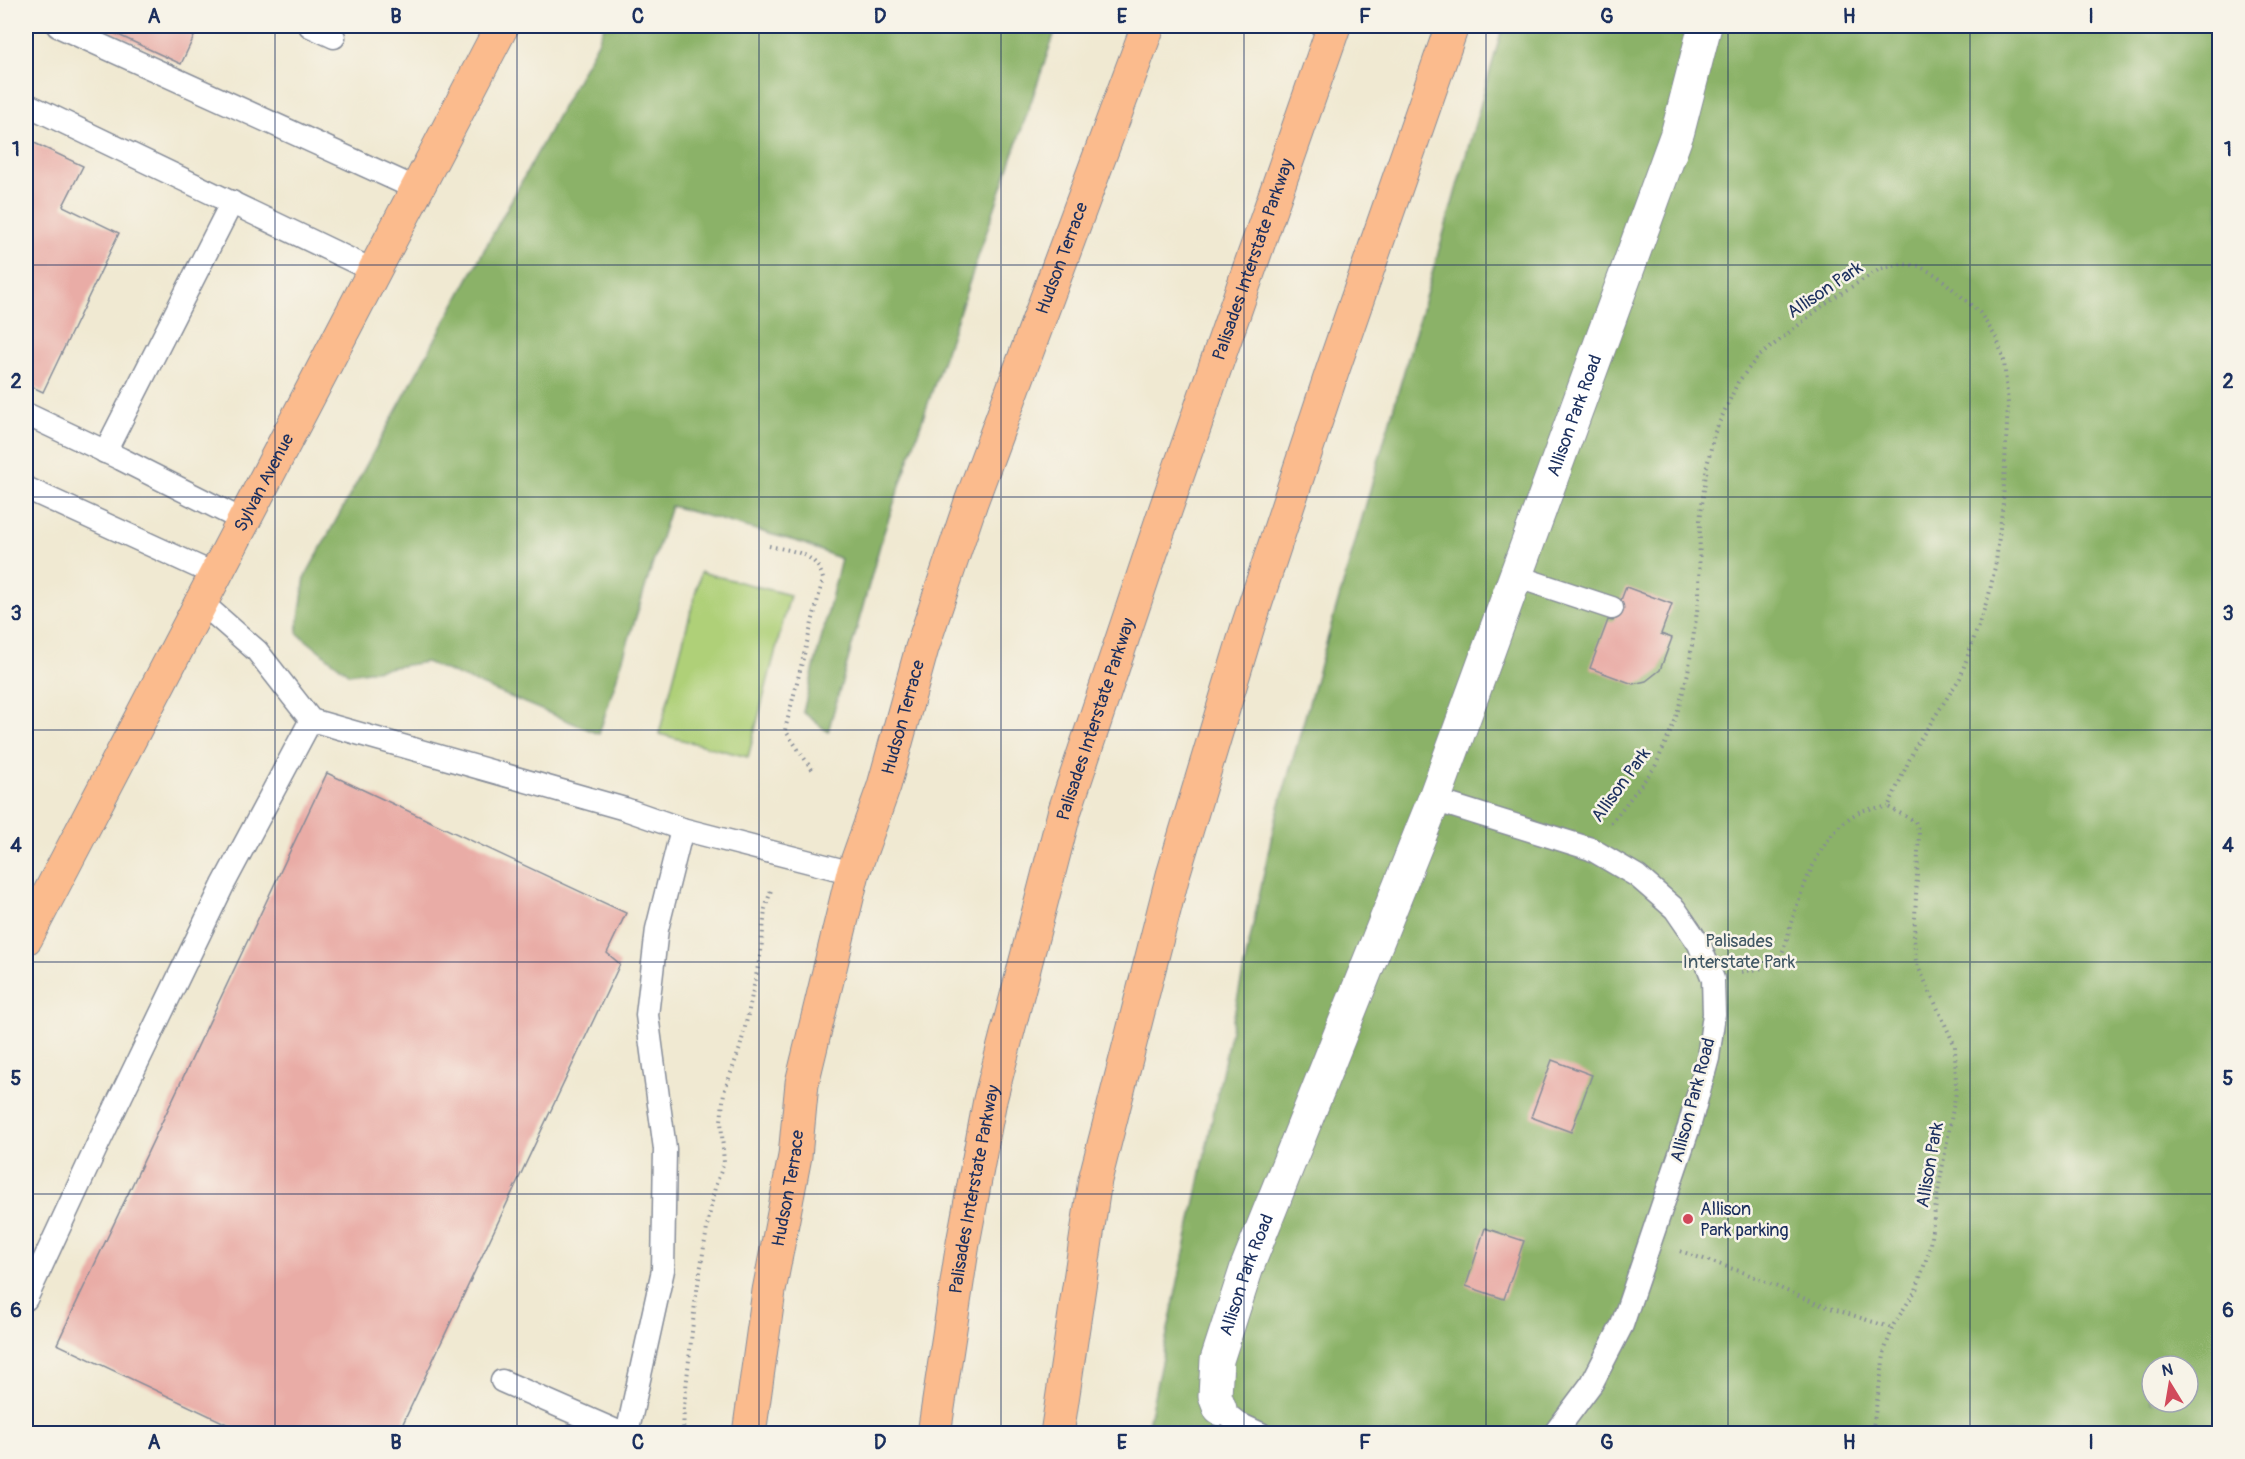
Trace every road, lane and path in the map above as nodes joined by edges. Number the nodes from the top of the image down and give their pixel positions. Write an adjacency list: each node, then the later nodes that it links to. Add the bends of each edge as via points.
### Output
1 (58, 26): 10 (lane)
2 (310, 26): 8 (lane)
3 (502, 26): 10 (main road, Sylvan Avenue)
4 (1148, 26): 27 (main road, Hudson Terrace, via 971,502 922,648 884,786)
5 (1334, 26): 39 (main road, Palisades Interstate Parkway, via 1065,810 990,1100)
6 (1452, 26): 40 (main road, via 1324,394 1248,626 1173,875 1095,1180)
7 (1705, 26): 18 (street, Allison Park Road, via 1678,130)
8 (334, 37)
9 (26, 104): 11 (lane)
10 (417, 189): 12 (main road, Sylvan Avenue)
11 (232, 202): 12 (lane); 14 (lane)
12 (374, 271): 16 (main road, Sylvan Avenue)
13 (26, 414): 14 (lane)
14 (105, 452): 16 (lane)
15 (26, 488): 19 (lane)
16 (244, 521): 19 (main road, Sylvan Avenue)
17 (769, 546): 22 (path, via 805,554 820,568 823,579 785,730)
18 (1515, 576): 20 (lane); 23 (street, Allison Park Road)
19 (208, 589): 21 (lane); 29 (main road, Sylvan Avenue)
20 (1612, 608)
21 (311, 720): 25 (lane, via 625,809); 32 (lane, via 218,895)
22 (813, 771)
23 (1434, 800): 26 (lane, Allison Park Road); 35 (street, Allison Park Road, via 1247,1267 1217,1360 1215,1396)
24 (1888, 807): 26 (path, Allison Park, via 1915,747 1960,678 1989,595 2003,503 2008,404 1998,339 1980,313 1938,276 1919,266 1902,264 1880,269 1830,300 1757,358 1738,382 1714,434 1707,466 1700,520 1699,598 1688,673 1675,721 1656,767); 30 (path, via 1857,813 1823,847 1777,961); 33 (path, Allison Park, via 1916,821 1916,962 1955,1046 1957,1066 1929,1251 1916,1290)
25 (682, 829): 27 (lane); 36 (lane, via 657,929 647,1016 664,1149 663,1270)
26 (1591, 849): 30 (lane, Allison Park Road, via 1637,876 1675,909 1698,944)
27 (853, 873): 38 (main road, Hudson Terrace, via 802,1083 795,1156 769,1291)
28 (771, 890): 37 (path, via 747,1018 724,1092 724,1163 715,1187 695,1303)
29 (30, 918)
30 (1713, 979): 31 (lane, Allison Park Road, via 1714,1014 1708,1058)
31 (1651, 1241): 33 (path); 42 (lane, Allison Park Road, via 1622,1325 1592,1383)
32 (26, 1299)
33 (1892, 1328): 43 (path, Allison Park)
34 (501, 1381): 36 (lane)
35 (1220, 1409): 41 (lane, Allison Park Road)
36 (625, 1434)
37 (683, 1434)
38 (749, 1434)
39 (934, 1434)
40 (1057, 1434)
41 (1261, 1434)
42 (1554, 1434)
43 (1872, 1434)

